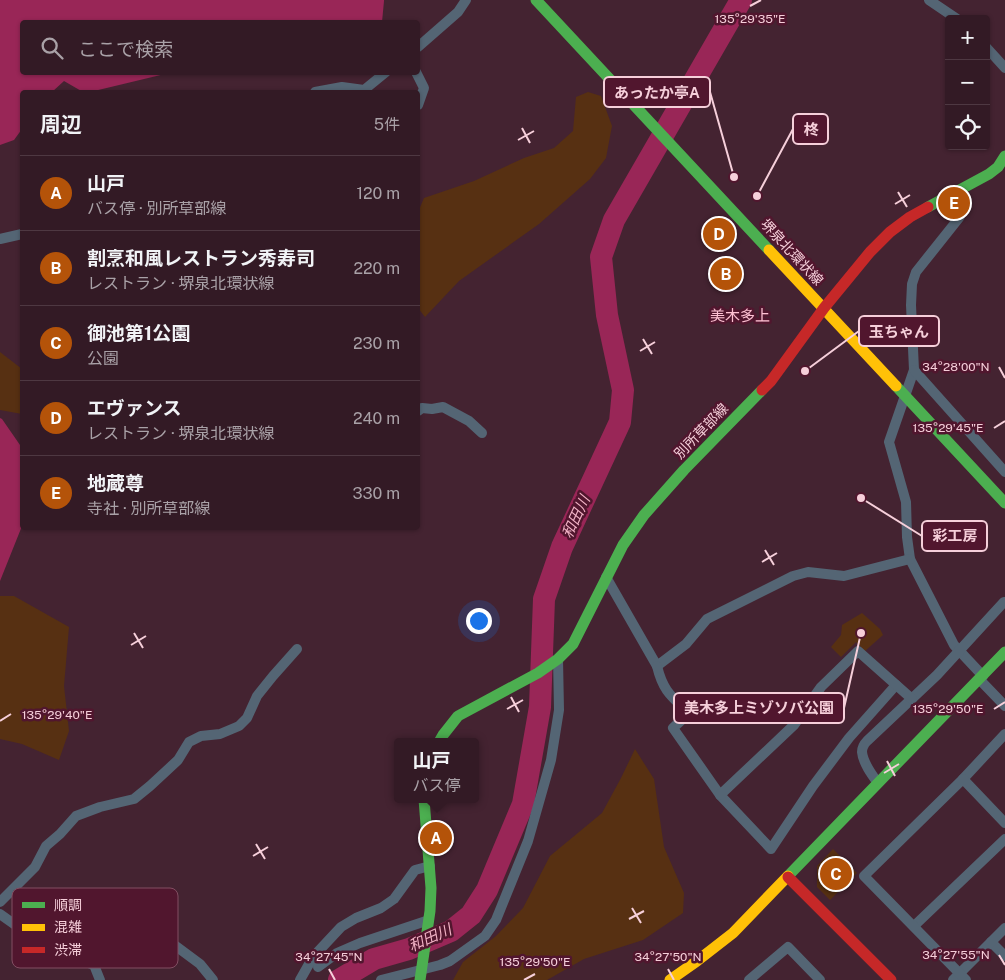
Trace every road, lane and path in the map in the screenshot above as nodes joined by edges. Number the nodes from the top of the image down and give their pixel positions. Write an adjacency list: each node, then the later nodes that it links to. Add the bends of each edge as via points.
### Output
1 (466, 0): 5 (street, via 458,12)
2 (536, 0): 18 (main road, 堺泉北環状線)
3 (929, 0): 4 (street)
4 (951, 15)
5 (420, 46)
6 (990, 51): 7 (street)
7 (1005, 68)
8 (382, 75): 12 (street)
9 (418, 75): 13 (street, via 424,88)
10 (326, 90): 11 (street, via 342,87)
11 (364, 90)
12 (364, 90)
13 (420, 99)
14 (1005, 156): 15 (main road, 別所草部線, via 989,174)
15 (961, 190): 18 (main road, 別所草部線, via 910,217 890,232); 19 (street, via 965,205 959,218 916,272 912,284)
16 (20, 234): 17 (street)
17 (0, 239)
18 (824, 308): 23 (main road, 堺泉北環状線); 25 (main road, 別所草部線, via 771,381 644,515)
19 (914, 370): 22 (street); 24 (street, via 889,442 906,502)
20 (420, 410): 21 (street, via 443,407 470,421)
21 (482, 433)
22 (1005, 472)
23 (1005, 503)
24 (910, 559): 28 (street); 31 (street, via 844,576 808,572 793,576 708,619 686,644)
25 (606, 576): 30 (main road, 別所草部線, via 573,644); 31 (street)
26 (1004, 602): 28 (street)
27 (297, 649): 46 (street, via 257,696 247,718 239,726 189,742 178,760 134,799 100,806 76,816 46,846 35,867)
28 (959, 650): 32 (street); 34 (street)
29 (1005, 652): 32 (main road)
30 (555, 662): 37 (main road, 別所草部線, via 458,716); 59 (street, via 559,710 552,760 528,841 496,920 485,936 450,961)
31 (656, 666): 40 (street, via 668,693 689,713 673,728)
32 (981, 677): 35 (street); 39 (main road)
33 (896, 685): 34 (street); 40 (street, via 858,651 821,687 794,725); 40 (street, via 849,738 771,849)
34 (912, 699): 39 (street, via 864,745 862,752 868,769)
35 (1005, 706)
36 (1005, 734): 38 (street)
37 (442, 738)
38 (963, 779): 42 (street); 52 (street, via 864,876)
39 (878, 783): 45 (main road)
40 (720, 795)
41 (424, 803): 44 (main road)
42 (1005, 823)
43 (1005, 839): 52 (street)
44 (430, 866): 51 (main road); 63 (street, via 415,870 394,899 381,908 341,927 313,957)
45 (788, 877): 65 (main road, via 734,933); 68 (main road)
46 (14, 888)
47 (12, 890): 48 (street)
48 (0, 902)
49 (0, 914): 50 (street)
50 (12, 923)
51 (428, 923): 57 (street, via 360,943 337,953); 59 (main road)
52 (914, 926): 60 (street)
53 (1005, 928): 54 (street)
54 (991, 942): 56 (street); 60 (street)
55 (178, 948): 62 (street, via 200,964)
56 (1005, 956)
57 (318, 967)
58 (95, 968): 61 (street)
59 (421, 971): 64 (street)
60 (960, 978)
61 (100, 980)
62 (213, 980)
63 (300, 980)
64 (381, 980)
65 (670, 980)
66 (749, 980): 67 (street, via 788,947)
67 (820, 980)
68 (891, 980)

